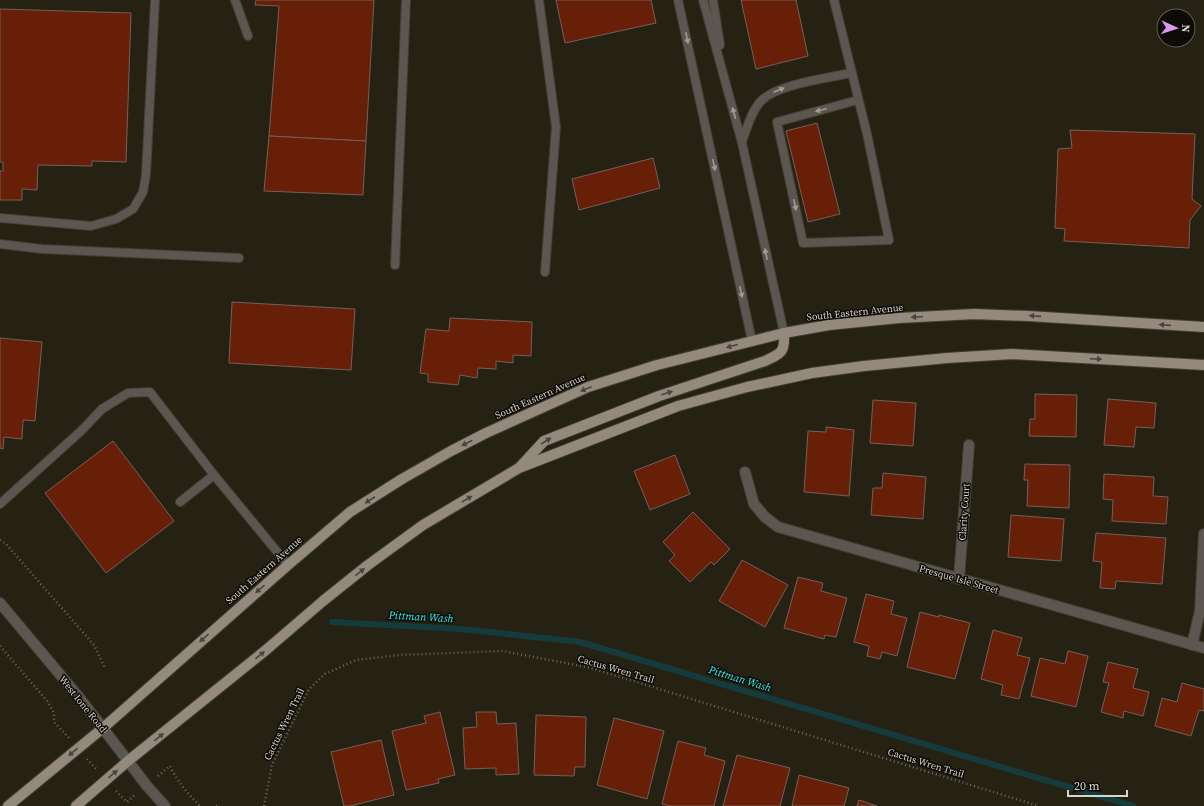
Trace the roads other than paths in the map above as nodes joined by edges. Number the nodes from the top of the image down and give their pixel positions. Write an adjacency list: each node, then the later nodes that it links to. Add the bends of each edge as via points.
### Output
1 (155, 0): 14 (lane, via 146,175 143,192 133,209 116,219 91,226)
2 (235, 0): 9 (lane)
3 (406, 0): 17 (lane)
4 (539, 0): 18 (lane, via 556,127)
5 (678, 0): 21 (lane, one-way to 21)
6 (703, 0): 11 (lane)
7 (713, 0): 11 (lane)
8 (834, 0): 10 (lane)
9 (248, 36)
10 (852, 73): 12 (lane); 13 (lane, one-way to 10, via 755,109 762,100 775,91)
11 (727, 86): 13 (lane, one-way to 11)
12 (858, 100): 12 (lane, one-way to 12, via 777,122 802,243 889,240)
13 (742, 143): 20 (lane, one-way to 13)
14 (0, 218)
15 (0, 244): 16 (lane, via 42,249)
16 (239, 258)
17 (395, 265)
18 (545, 272)
19 (1204, 327): 20 (main road, South Eastern Avenue, one-way to 20, via 974,314 899,318 829,325)
20 (784, 333): 21 (main road, South Eastern Avenue); 24 (main road, one-way to 20, via 544,441 659,396 778,355 784,346)
21 (752, 341): 30 (main road, South Eastern Avenue, one-way to 30, via 657,365 588,387 486,433 402,479 350,512)
22 (1204, 365): 24 (main road, one-way to 22, via 678,406 747,387 857,367 1012,354)
23 (969, 445): 31 (street, Clarity Court)
24 (519, 468): 36 (main road, one-way to 24, via 374,561 423,525)
25 (745, 472): 31 (street, Presque Isle Street, via 754,504 778,527)
26 (214, 474): 27 (lane); 28 (lane, via 150,392 128,393 102,409); 30 (lane)
27 (180, 502)
28 (0, 504)
29 (1204, 534): 33 (street, via 1200,611)
30 (288, 565): 35 (main road, South Eastern Avenue, one-way to 35)
31 (959, 579): 33 (street, Presque Isle Street)
32 (0, 603): 35 (street, West Ione Road)
33 (1192, 645): 34 (street, Presque Isle Street)
34 (1204, 648)
35 (103, 728): 36 (street, West Ione Road); 37 (main road, South Eastern Avenue, one-way to 37)
36 (128, 761): 38 (main road, one-way to 36); 39 (street, West Ione Road)
37 (8, 806)
38 (76, 806)
39 (165, 806)

